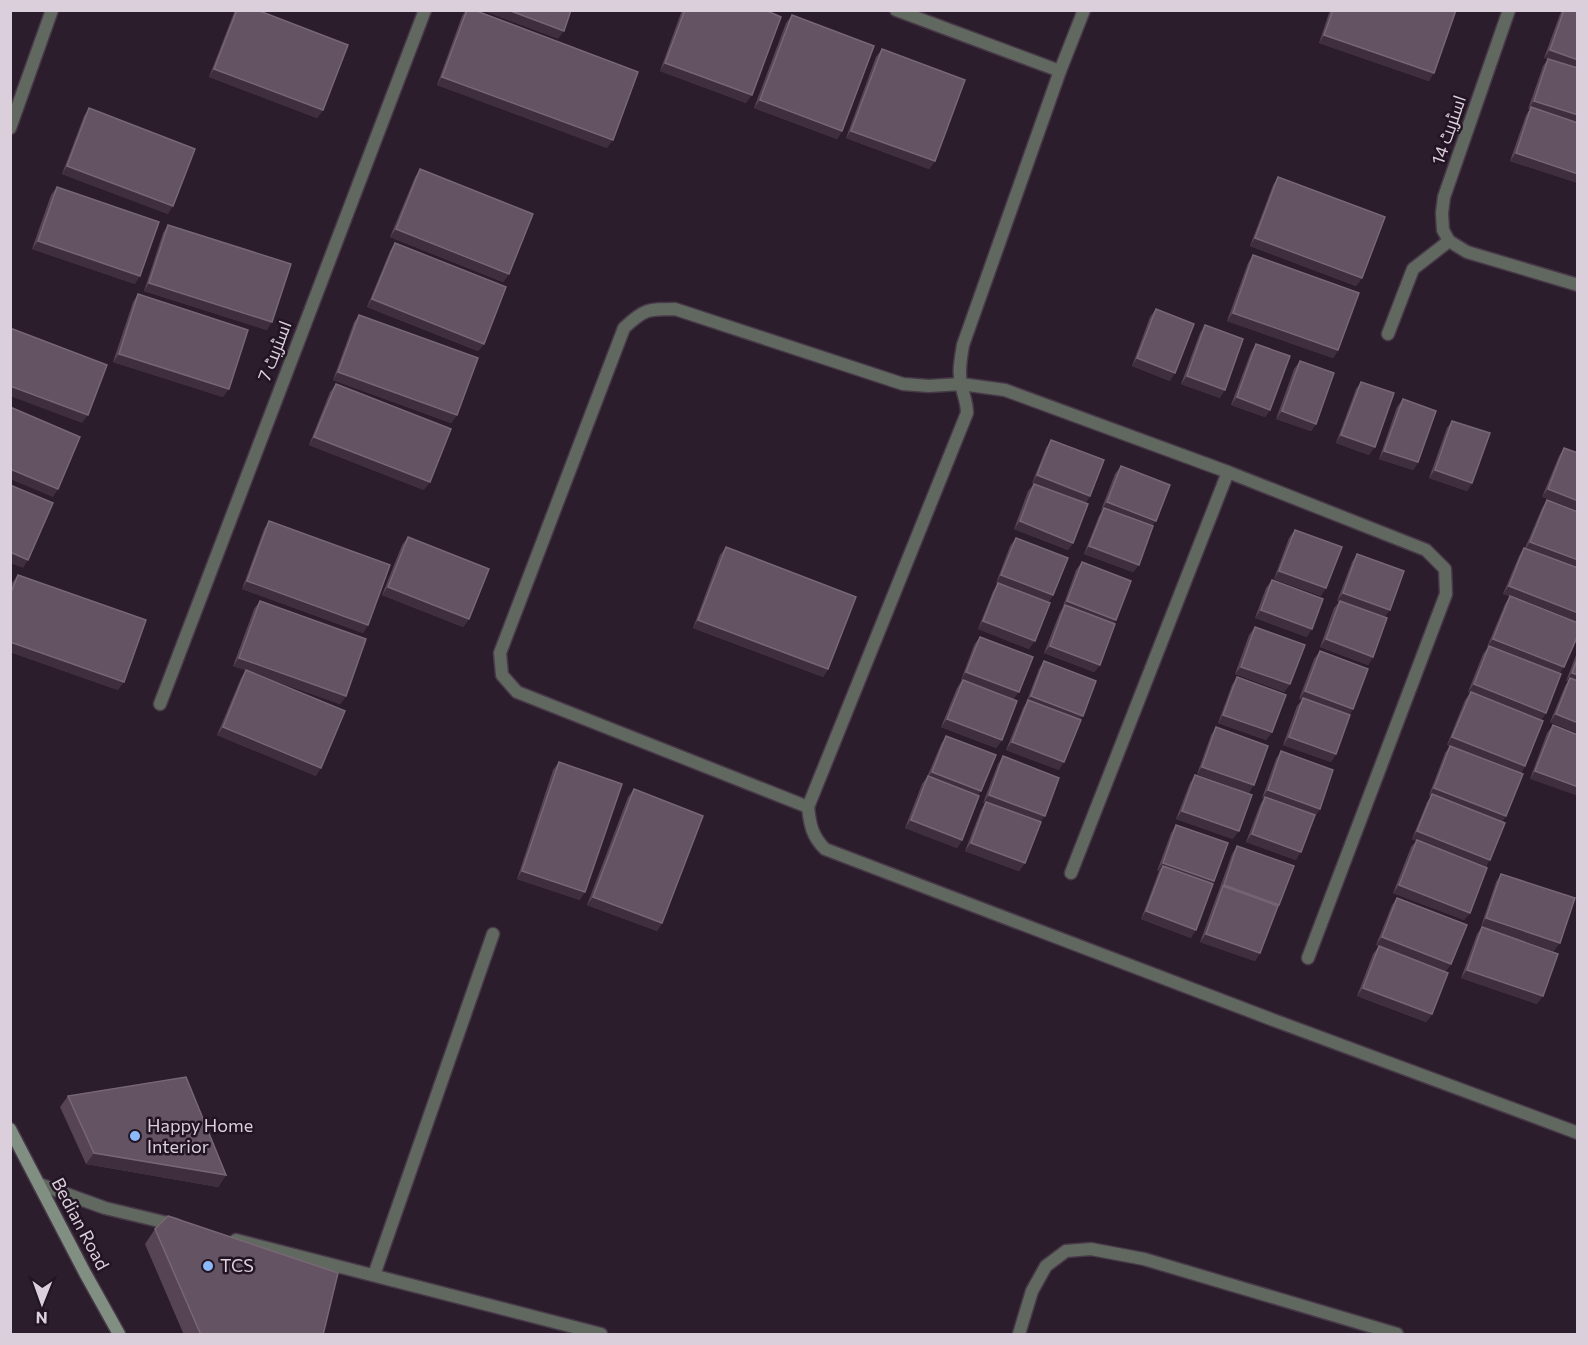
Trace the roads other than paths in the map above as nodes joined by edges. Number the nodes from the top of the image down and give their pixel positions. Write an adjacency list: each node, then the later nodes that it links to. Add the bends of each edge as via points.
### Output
1 (52, 10): 7 (street)
2 (425, 10): 13 (street, اسٹریٹ 7)
3 (896, 10): 6 (street)
4 (1084, 10): 6 (street)
5 (1509, 10): 8 (street, اسٹریٹ 14, via 1444,197 1443,230)
6 (1060, 71): 11 (street, via 963,345)
7 (10, 128)
8 (1449, 241): 9 (street, via 1467,252); 10 (street, via 1413,269)
9 (1578, 285)
10 (1388, 334)
11 (961, 384): 12 (street, via 1005,390); 14 (street, via 967,413); 14 (street, via 903,384 675,309 641,312 624,328 500,653 502,675 517,692)
12 (1228, 472): 15 (street); 17 (street, via 1426,550 1445,569 1446,594)
13 (160, 704)
14 (808, 807): 19 (street, via 815,840 825,849)
15 (1071, 873)
16 (493, 934): 23 (street)
17 (1308, 958)
18 (10, 1129): 20 (main road, Bedian Road)
19 (1578, 1133)
20 (39, 1184): 21 (street, via 105,1208); 24 (main road, Bedian Road)
21 (186, 1228)
22 (220, 1236): 23 (street)
23 (374, 1275): 25 (street)
24 (119, 1335)
25 (601, 1335)
26 (1018, 1335): 27 (street, via 1032,1291 1047,1266 1066,1251 1091,1250 1144,1259)
27 (1397, 1335)

